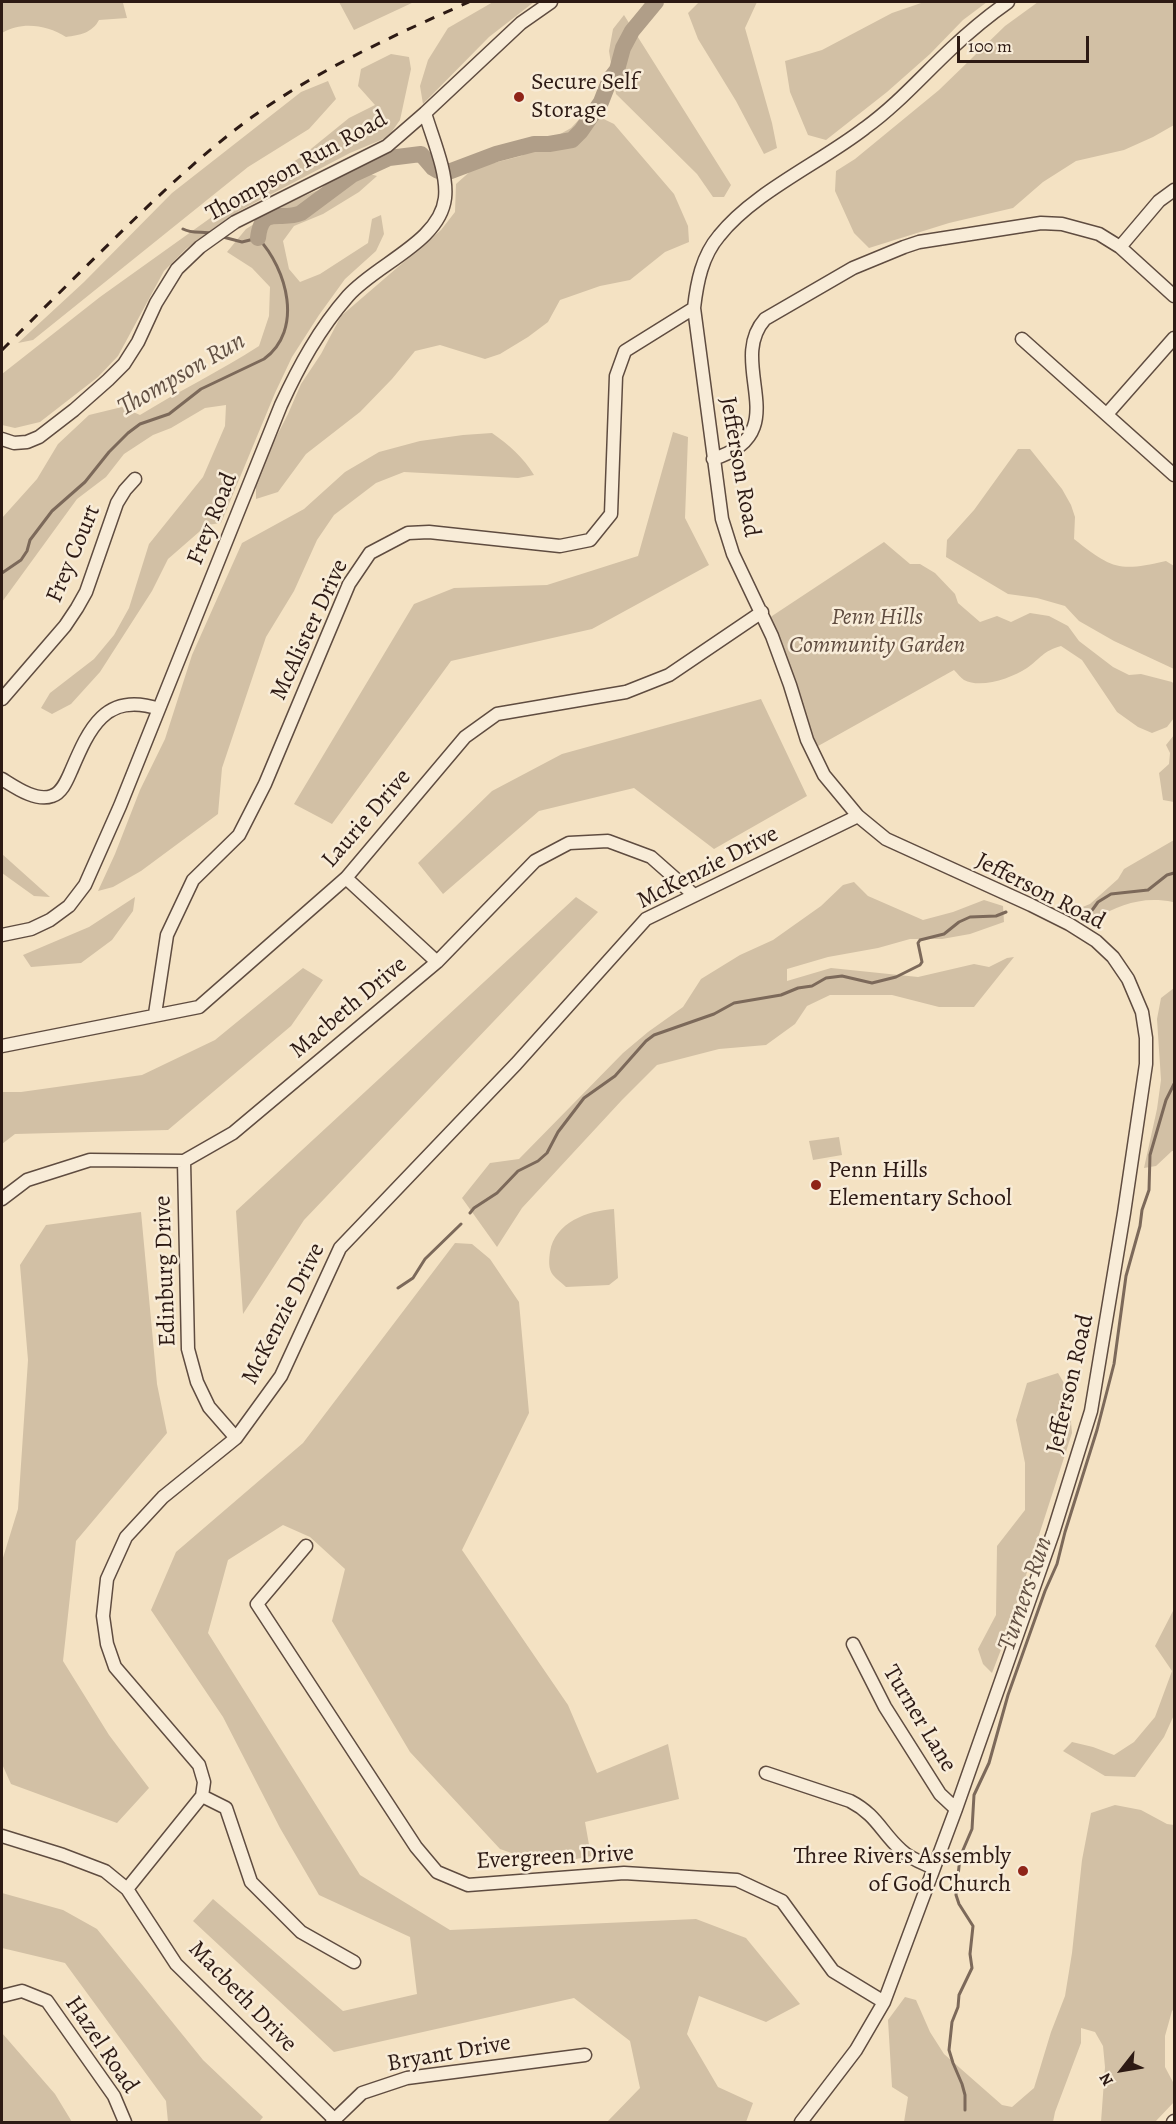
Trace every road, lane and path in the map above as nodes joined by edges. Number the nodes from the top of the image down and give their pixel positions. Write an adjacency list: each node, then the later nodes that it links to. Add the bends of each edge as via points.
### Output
1 (551, 2): 3 (street, Thompson Run Road, via 521,23)
2 (1008, 2): 7 (street, Jefferson Road, via 968,33 864,130 727,226 705,261)
3 (425, 113): 11 (street, Thompson Run Road, via 387,146 227,227 211,239 177,269 138,342 108,380 39,437 27,442); 17 (street, Frey Road, via 445,183 444,203 437,221 418,242 348,296 300,365)
4 (1174, 190): 5 (street, via 1159,201)
5 (1120, 247): 6 (street); 12 (street, via 1081,228 1041,223 919,242 853,268 770,315 757,329 752,348 755,423 748,438 737,448)
6 (1174, 296)
7 (694, 308): 12 (street, Jefferson Road); 24 (street, McAlister Drive, via 624,351 616,376 610,514 590,540 560,546 408,533 370,553 349,584 265,784 239,836 193,880 167,935)
8 (1174, 338): 10 (street)
9 (1022, 339): 10 (street)
10 (1107, 414): 13 (street)
11 (2, 440)
12 (713, 459): 15 (street, Jefferson Road, via 727,537)
13 (1174, 475)
14 (135, 479): 16 (street, Frey Court, via 117,503 77,608)
15 (762, 612): 19 (street, Jefferson Road, via 812,754 828,781); 20 (street, Laurie Drive, via 669,675 626,692 497,714 465,737)
16 (2, 699)
17 (159, 709): 18 (street, via 136,703 106,714 89,731 66,782 51,797 30,794); 22 (street, Frey Road, via 85,885 69,906 50,920)
18 (2, 779)
19 (858, 816): 21 (street, McKenzie Drive); 33 (street, Jefferson Road, via 898,846 1031,905 1096,941 1128,979 1145,1024 1144,1082 1091,1411 1053,1533)
20 (346, 878): 23 (street); 24 (street, Laurie Drive, via 199,1006)
21 (694, 895): 23 (street, Macbeth Drive, via 651,857 608,841 569,843 535,861); 28 (street, McKenzie Drive, via 646,919 516,1064 340,1248 280,1376)
22 (2, 935)
23 (437, 962): 26 (street, Macbeth Drive, via 233,1133)
24 (155, 1014): 25 (street, Laurie Drive)
25 (2, 1046)
26 (184, 1161): 27 (street, via 90,1160 27,1180); 28 (street, Edinburg Drive, via 188,1349 209,1407)
27 (2, 1199)
28 (236, 1438): 32 (street, McKenzie Drive, via 163,1497 126,1537 107,1579 103,1616 115,1667 199,1765 204,1782)
29 (306, 1546): 39 (street, Evergreen Drive, via 257,1604 416,1847 437,1872 468,1885 624,1873 737,1880 782,1901 833,1971)
30 (853, 1644): 33 (street, Turner Lane, via 885,1707 940,1794)
31 (766, 1773): 35 (street, via 860,1806 902,1852)
32 (202, 1796): 36 (street); 37 (street, via 226,1808 251,1882 301,1932)
33 (956, 1809): 35 (street, Jefferson Road)
34 (2, 1836): 36 (street, Macbeth Drive, via 105,1871)
35 (934, 1868): 39 (street, Jefferson Road)
36 (127, 1889): 41 (street, Macbeth Drive, via 176,1964)
37 (354, 1962)
38 (2, 1996): 42 (street, Hazel Road, via 22,1991 47,2001 114,2096)
39 (884, 2002): 43 (street, Jefferson Road, via 856,2050)
40 (585, 2055): 41 (street, Bryant Drive, via 407,2078 363,2093)
41 (333, 2121)
42 (125, 2122)
43 (801, 2122)

